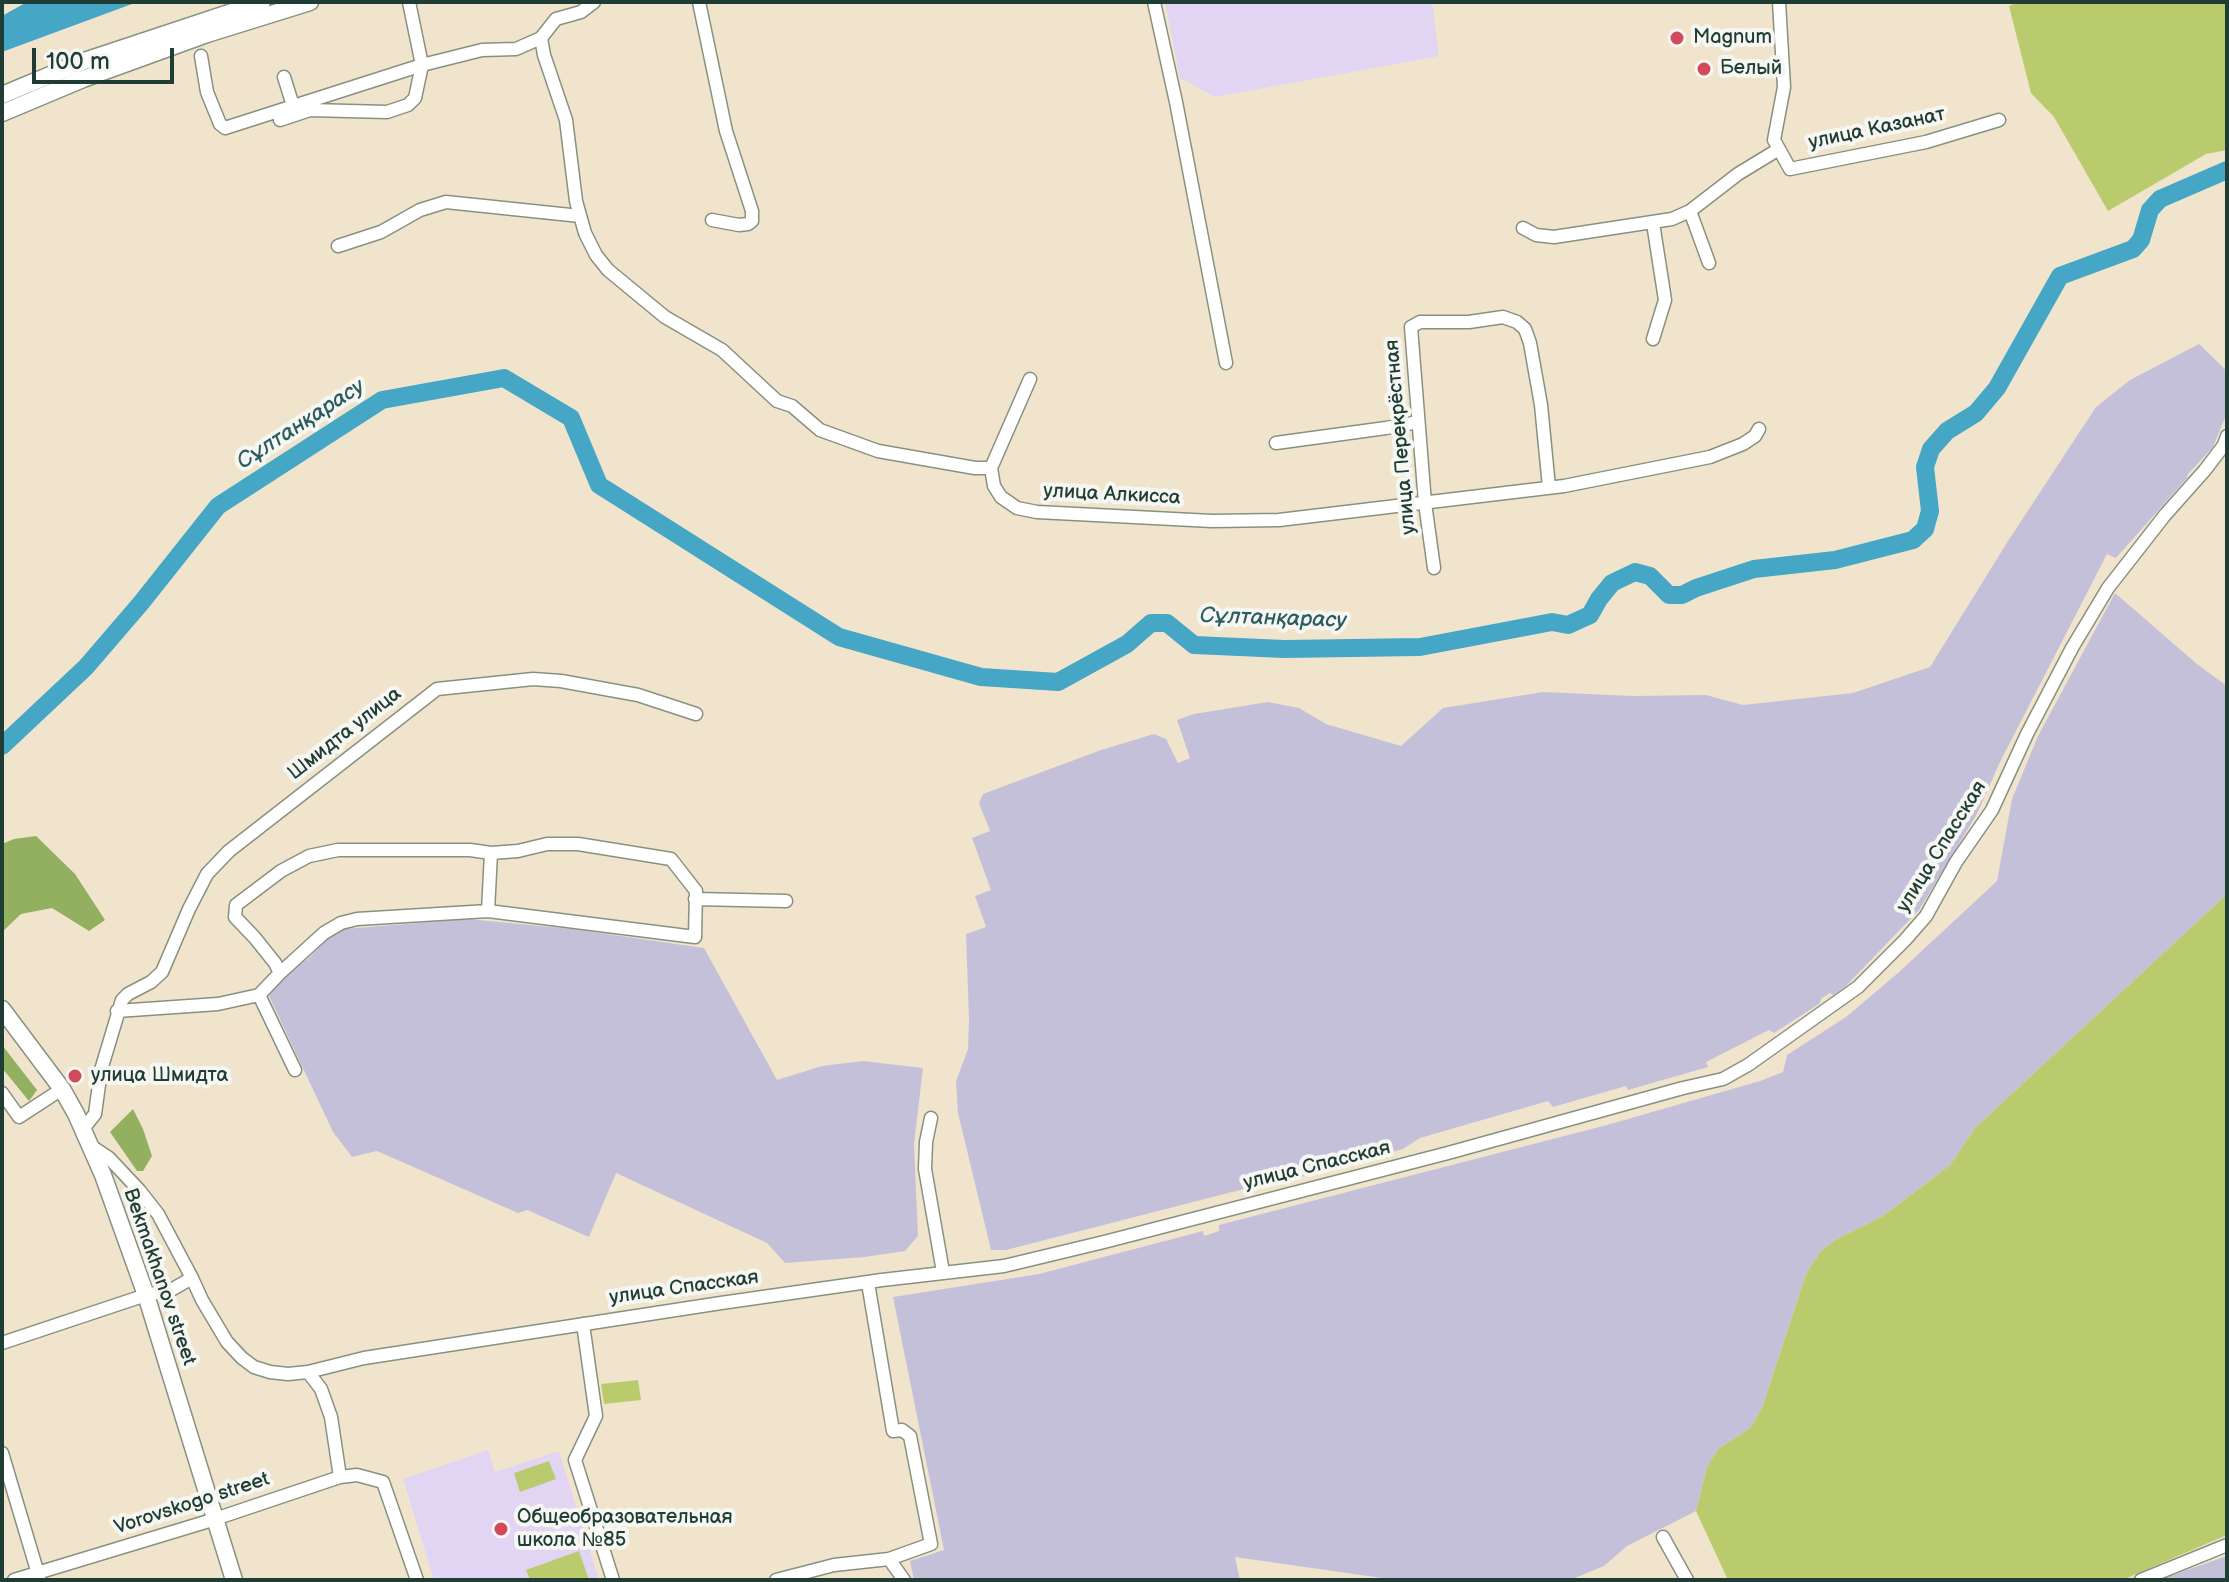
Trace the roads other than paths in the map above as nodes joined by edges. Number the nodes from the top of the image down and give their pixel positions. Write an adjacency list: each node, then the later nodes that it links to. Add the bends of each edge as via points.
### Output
1 (262, 2): 12 (main road, via 84,61)
2 (310, 2): 14 (main road, via 207,34)
3 (409, 2): 10 (street)
4 (594, 2): 8 (street, via 556,19)
5 (699, 2): 20 (street, via 726,131 752,211 748,224)
6 (1154, 2): 26 (street)
7 (1779, 2): 17 (street, via 1784,87 1774,140)
8 (541, 38): 10 (street, via 516,49 482,50); 19 (street, via 566,120)
9 (201, 56): 13 (street, via 207,92 225,128)
10 (422, 65): 13 (street); 13 (street, via 415,98 408,105 387,112)
11 (284, 77): 13 (street)
12 (2, 95)
13 (294, 111): 15 (street)
14 (2, 113)
15 (280, 120)
16 (1999, 120): 17 (street, улица Казанат, via 1926,142 1790,169)
17 (1779, 149): 18 (street)
18 (1690, 211): 21 (street); 24 (street)
19 (580, 216): 23 (street, via 446,202); 32 (street, via 596,255 639,298 722,350 777,401 792,406 820,430 878,451)
20 (712, 220)
21 (1653, 223): 22 (street, via 1554,237); 25 (street, via 1665,300)
22 (1523, 228)
23 (338, 246)
24 (1709, 263)
25 (1653, 339)
26 (1226, 363)
27 (1030, 379): 32 (street)
28 (1418, 422): 31 (street); 33 (street, улица Перекрёстная, via 1411,327 1503,317 1517,322 1530,343); 34 (street, улица Перекрёстная)
29 (1759, 429): 33 (street, улица Алкисса, via 1743,444 1710,457)
30 (2227, 436): 51 (street, улица Спасская, via 2108,588 2072,648 1992,810 1926,916 1858,987 1748,1065 1723,1079 1134,1234 1004,1266)
31 (1276, 443)
32 (991, 468): 34 (street, улица Алкисса, via 1001,497 1037,512 1279,520)
33 (1549, 487): 34 (street, улица Алкисса)
34 (1425, 503): 35 (street, улица Перекрёстная)
35 (1434, 568)
36 (696, 714): 44 (street, Шмидта улица, via 638,695 561,681 437,689 229,851 207,874 162,972 128,994)
37 (491, 853): 38 (street, via 578,844 671,859 696,891); 40 (street); 41 (street, via 338,850 309,856 281,871 236,905 235,917)
38 (695, 899): 39 (street); 40 (street, via 695,937)
39 (786, 901)
40 (488, 911): 41 (street, via 341,923)
41 (280, 973): 42 (street)
42 (259, 995): 44 (street, via 218,1004); 45 (street)
43 (2, 1009): 46 (main road, Bekmakhanov street)
44 (117, 1011): 49 (street, via 95,1114)
45 (295, 1070)
46 (62, 1089): 47 (street, via 19,1117); 49 (main road, Bekmakhanov street)
47 (2, 1093)
48 (931, 1118): 51 (street, via 925,1169)
49 (83, 1129): 50 (main road, Bekmakhanov street)
50 (91, 1146): 52 (street, улица Спасская, via 109,1158 158,1214); 54 (main road, Bekmakhanov street)
51 (943, 1272): 53 (street, улица Спасская)
52 (192, 1278): 54 (street); 57 (street, улица Спасская, via 227,1342 242,1358 270,1372)
53 (868, 1283): 55 (street, улица Спасская); 63 (street, via 893,1431 910,1436 931,1544)
54 (146, 1295): 56 (street); 60 (main road, Bekmakhanov street)
55 (583, 1324): 57 (street, улица Спасская, via 364,1358); 69 (street, via 596,1416 575,1460)
56 (2, 1343)
57 (308, 1372): 59 (street, via 331,1417)
58 (2, 1453): 64 (street)
59 (340, 1477): 60 (street, Vorovskogo street); 68 (street, Vorovskogo street, via 383,1482)
60 (216, 1518): 64 (street, Vorovskogo street); 67 (main road, Bekmakhanov street)
61 (1663, 1537): 72 (street)
62 (2227, 1545): 73 (street)
63 (889, 1559): 65 (street, via 834,1565); 71 (street)
64 (39, 1576): 66 (street, Vorovskogo street)
65 (806, 1576): 70 (street)
66 (14, 1580)
67 (234, 1580)
68 (417, 1580)
69 (613, 1580)
70 (776, 1580)
71 (904, 1580)
72 (1687, 1580)
73 (2141, 1580)

